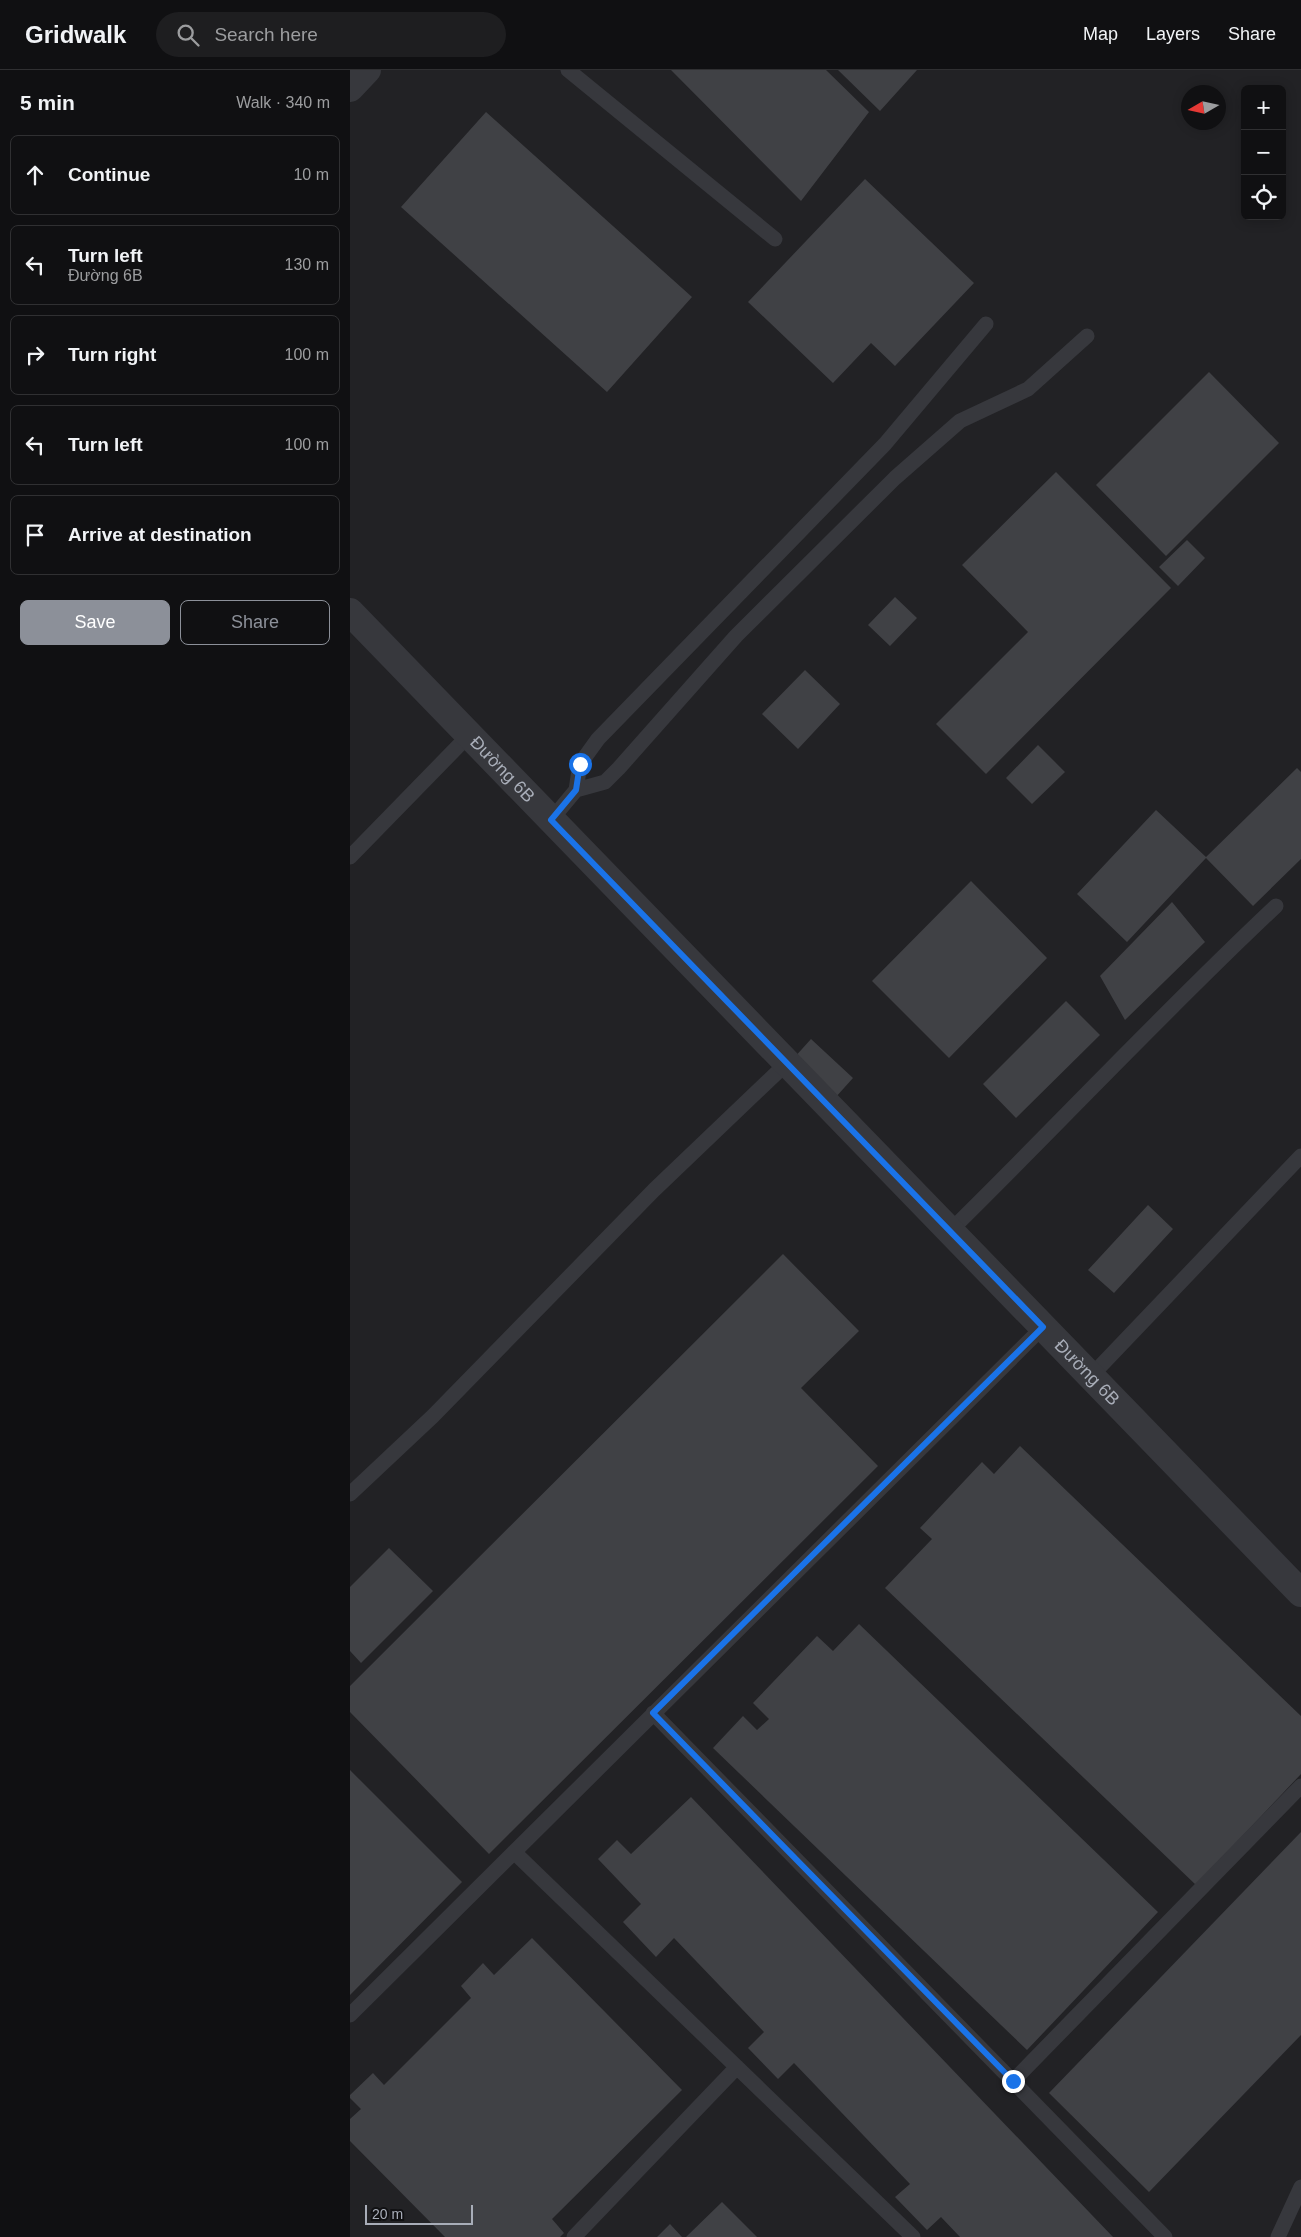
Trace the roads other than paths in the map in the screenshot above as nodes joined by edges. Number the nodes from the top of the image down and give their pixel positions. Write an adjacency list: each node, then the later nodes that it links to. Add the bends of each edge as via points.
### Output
1 (367, 70): 3 (street)
2 (568, 70): 4 (lane)
3 (350, 88)
4 (775, 239)
5 (986, 324): 9 (lane, via 885,444 598,739 580,764)
6 (1087, 336): 9 (lane, via 1028,388 960,421 895,478 736,636 605,782)
7 (350, 612): 8 (street, Đường 6B)
8 (470, 735): 10 (street, Đường 6B); 11 (lane)
9 (576, 790): 10 (lane)
10 (551, 820): 13 (street, Đường 6B)
11 (350, 858)
12 (1276, 906): 15 (lane, via 1200,978)
13 (786, 1063): 15 (street, Đường 6B); 18 (lane, via 654,1190 433,1416)
14 (1301, 1156): 17 (lane)
15 (950, 1230): 16 (street, Đường 6B)
16 (1043, 1327): 17 (street, Đường 6B); 20 (lane)
17 (1091, 1376): 19 (street, Đường 6B)
18 (350, 1494)
19 (1301, 1593)
20 (653, 1713): 22 (lane); 25 (lane)
21 (1301, 1786): 25 (lane)
22 (514, 1852): 23 (lane); 24 (lane)
23 (350, 2014)
24 (737, 2067): 27 (lane); 28 (lane)
25 (1013, 2081): 29 (lane)
26 (1301, 2187): 30 (lane)
27 (574, 2237)
28 (913, 2237)
29 (1165, 2237)
30 (1278, 2237)

